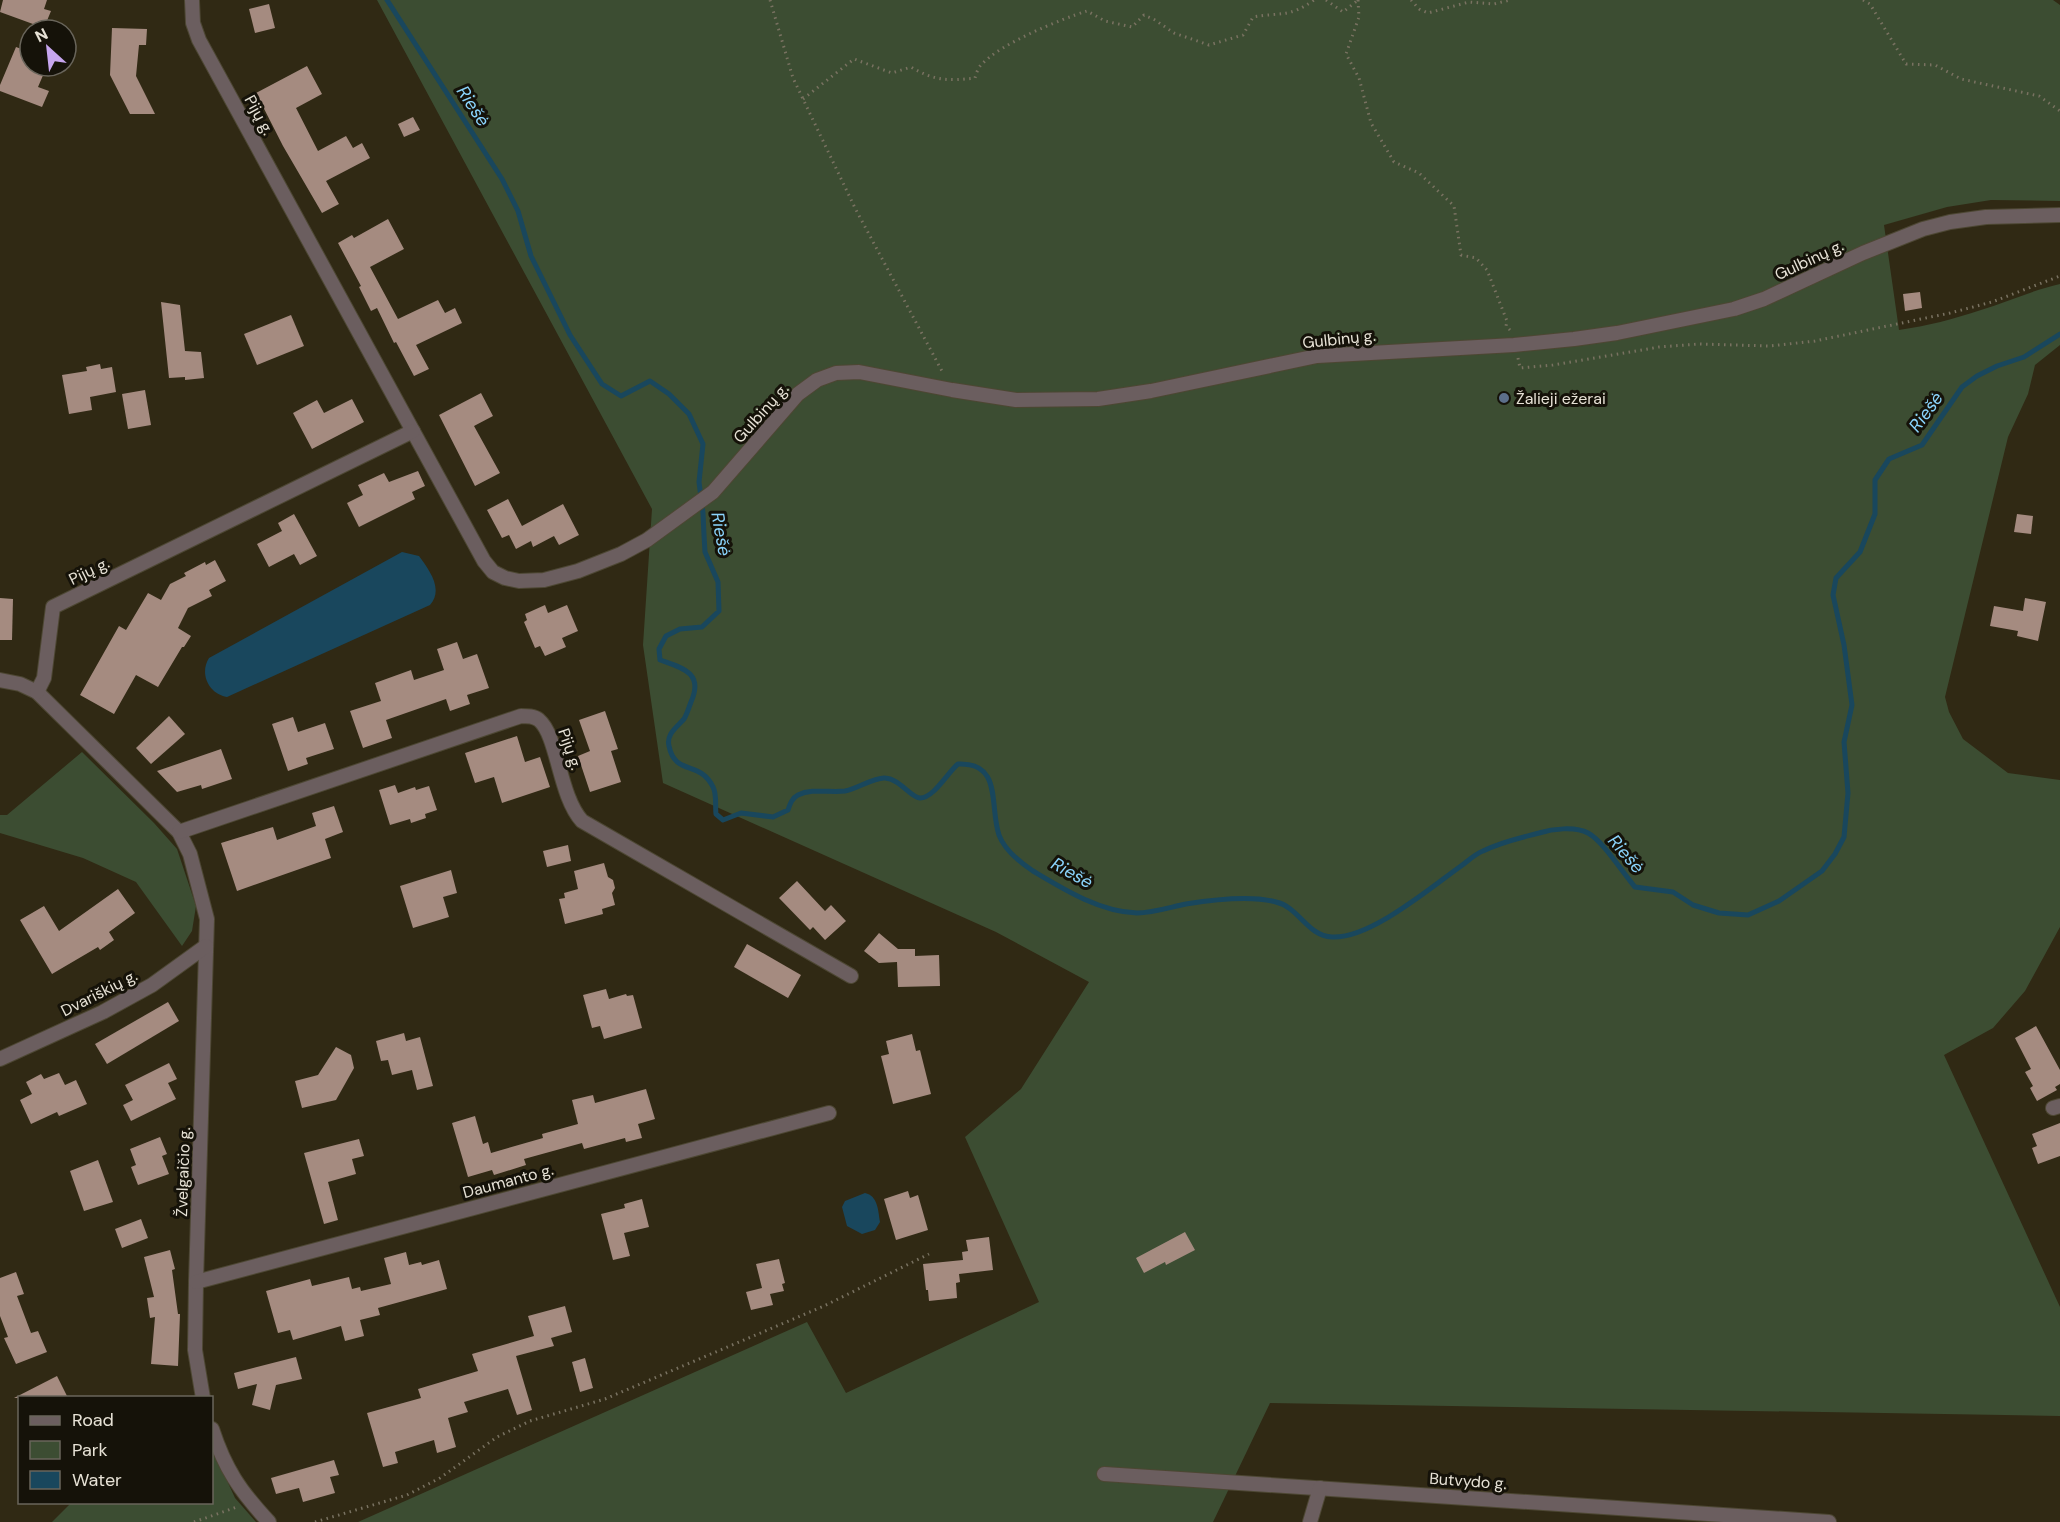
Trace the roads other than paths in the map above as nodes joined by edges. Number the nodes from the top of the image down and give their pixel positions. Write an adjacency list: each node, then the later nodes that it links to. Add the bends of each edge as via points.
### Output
1 (192, 0): 3 (street, Pijų g., via 193,24 199,40)
2 (2060, 215): 4 (street, Gulbinų g., via 1950,222 1896,238 1764,299 1617,333 1518,345 1317,356 1098,399 1016,400 859,372 836,373 798,394 713,492)
3 (413, 431): 4 (street, Pijų g., via 484,561 505,578 544,580 578,571 621,554); 6 (street, Pijų g., via 53,607 44,678)
4 (668, 525)
5 (0, 680): 6 (street)
6 (37, 692): 7 (street)
7 (179, 832): 8 (street, Žvelgaičio g., via 190,854 207,919); 9 (street, Pijų g., via 521,716 532,716 547,730 569,801 582,821)
8 (206, 946): 10 (street, Dvariškių g., via 152,985 103,1012); 12 (street, Žvelgaičio g.)
9 (851, 976)
10 (0, 1059)
11 (830, 1113): 12 (street, Daumanto g.)
12 (196, 1282): 13 (street, Žvelgaičio g., via 195,1350)
13 (203, 1396)
14 (213, 1432): 17 (street, via 229,1472)
15 (1104, 1474): 16 (street, Butvydo g.)
16 (1320, 1488): 18 (street); 19 (street, Butvydo g.)
17 (269, 1522)
18 (1310, 1522)
19 (1828, 1522)

